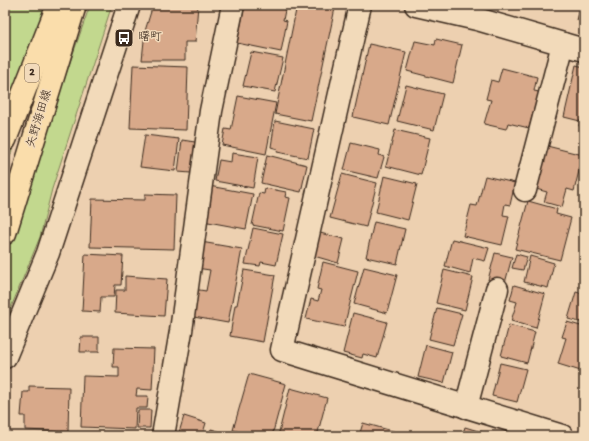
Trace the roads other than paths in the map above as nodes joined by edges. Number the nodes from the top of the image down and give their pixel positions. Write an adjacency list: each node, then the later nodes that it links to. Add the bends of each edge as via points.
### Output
1 (58, 5): 10 (main road, 2)
2 (75, 5): 12 (main road, 矢野海田線)
3 (129, 5): 14 (street, via 48,253)
4 (233, 5): 16 (street, via 211,110 181,331)
5 (360, 5): 15 (street, via 282,350)
6 (416, 5): 7 (street)
7 (479, 12): 8 (street)
8 (563, 44): 9 (street); 11 (street)
9 (584, 50)
10 (5, 140)
11 (525, 190)
12 (5, 232)
13 (498, 289): 15 (street)
14 (5, 357)
15 (466, 407): 17 (street)
16 (163, 436)
17 (562, 436)

